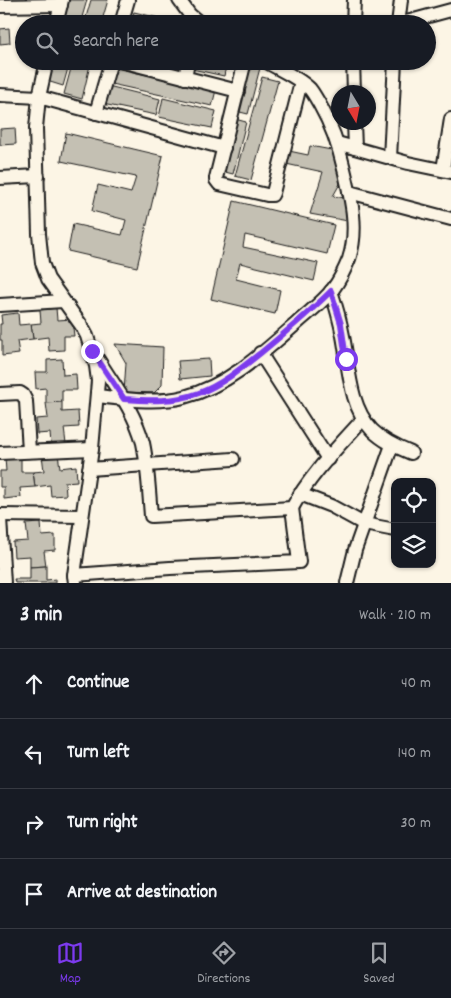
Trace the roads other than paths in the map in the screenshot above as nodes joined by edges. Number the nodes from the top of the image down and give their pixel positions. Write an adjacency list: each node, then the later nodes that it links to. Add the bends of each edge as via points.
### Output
1 (128, 0): 9 (street)
2 (179, 0): 10 (street)
3 (354, 0): 11 (street)
4 (401, 0): 12 (street)
5 (61, 2): 6 (street); 8 (street)
6 (0, 6)
7 (451, 10): 13 (street)
8 (58, 15)
9 (124, 15)
10 (190, 15)
11 (353, 15)
12 (399, 15)
13 (432, 15)
14 (45, 70): 27 (street)
15 (108, 70): 28 (street)
16 (155, 70): 22 (street)
17 (186, 70): 22 (street)
18 (243, 70): 25 (street)
19 (280, 70): 23 (street)
20 (353, 70): 24 (street)
21 (395, 70): 34 (street)
22 (185, 78): 25 (street)
23 (301, 82): 31 (street, via 314,94); 32 (street, via 272,195 218,184 216,178)
24 (354, 85)
25 (238, 92): 32 (street)
26 (0, 95): 27 (street)
27 (39, 97): 28 (street); 36 (street, via 36,128)
28 (96, 113): 32 (street)
29 (451, 119): 35 (street)
30 (354, 130): 33 (street)
31 (337, 143): 33 (street); 38 (street)
32 (224, 148)
33 (354, 148): 34 (street)
34 (390, 158): 35 (street)
35 (447, 171)
36 (38, 176): 37 (street); 41 (street, via 42,263)
37 (0, 178)
38 (349, 192): 39 (street); 40 (street, via 353,220 349,259)
39 (451, 219)
40 (331, 291): 44 (street); 48 (street, via 341,324 355,400)
41 (63, 301): 42 (street); 43 (street, via 81,325)
42 (0, 305)
43 (92, 351): 46 (street, via 98,381); 47 (street)
44 (260, 354): 47 (street, via 230,376 198,393 157,401); 55 (street)
45 (0, 394): 51 (street, via 20,393 25,398)
46 (97, 396): 47 (street); 50 (street)
47 (124, 399): 56 (street, via 142,441)
48 (363, 419): 49 (street, via 370,429); 55 (street)
49 (392, 445): 53 (street); 62 (street)
50 (92, 449): 51 (street); 57 (street)
51 (29, 451): 52 (street)
52 (0, 452)
53 (411, 453)
54 (233, 459): 56 (street)
55 (328, 459): 58 (street)
56 (147, 464): 57 (street); 59 (street, via 151,516)
57 (89, 468): 61 (street)
58 (300, 494): 59 (street); 62 (street, via 332,506)
59 (292, 508): 65 (street, via 299,562 170,568)
60 (0, 516): 61 (street); 64 (street)
61 (82, 516): 65 (street)
62 (364, 524): 63 (street); 67 (street)
63 (391, 529)
64 (2, 567): 66 (street)
65 (74, 579)
66 (4, 583)
67 (347, 583)

